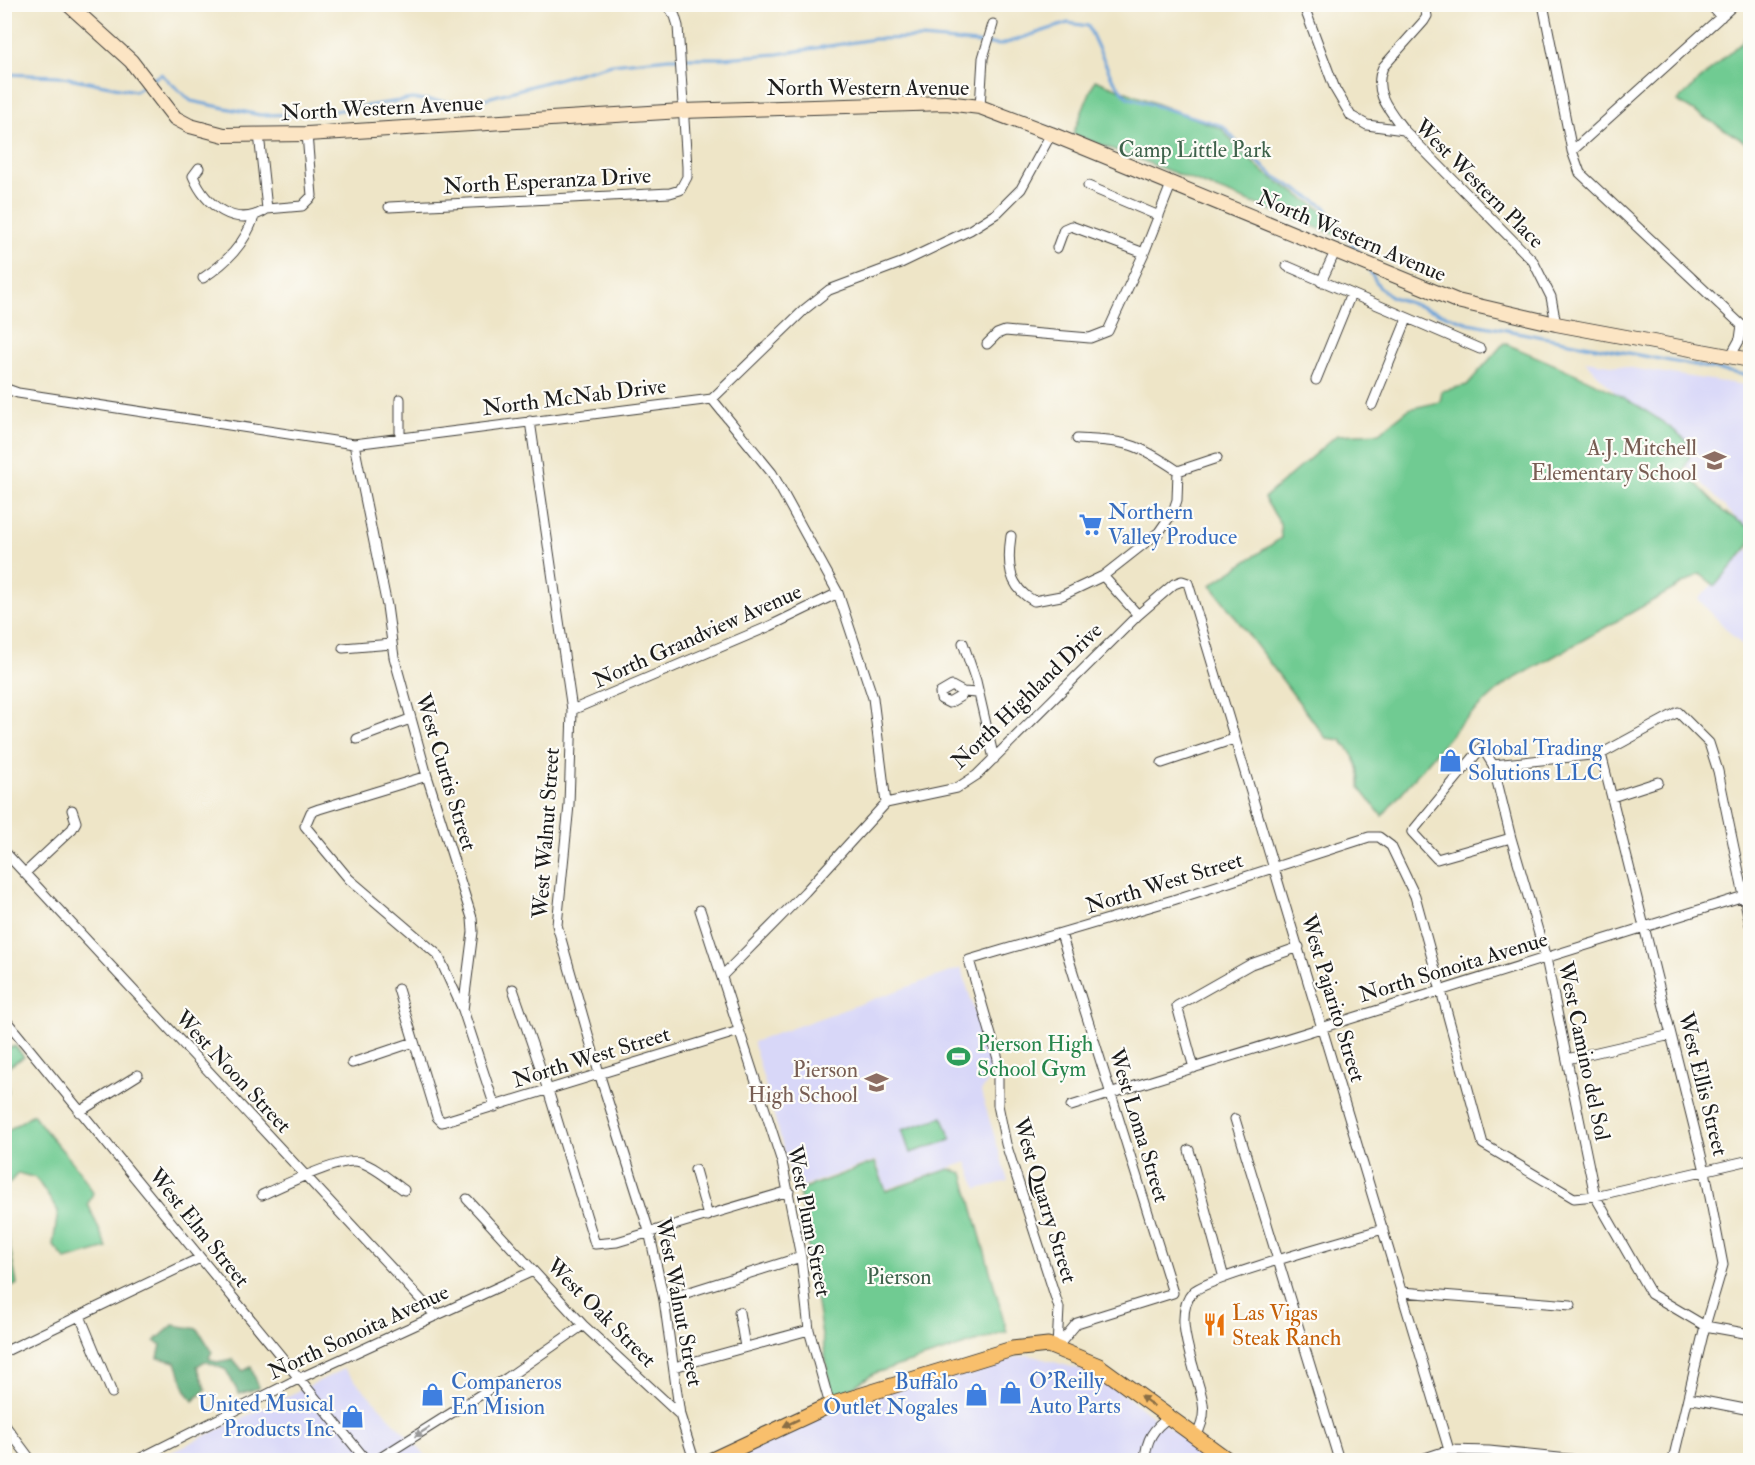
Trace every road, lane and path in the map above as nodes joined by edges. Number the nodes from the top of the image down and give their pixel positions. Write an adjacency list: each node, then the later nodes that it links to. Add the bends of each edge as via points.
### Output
1 (68, 4): 14 (street, North Western Avenue, via 131,61 175,118 224,135)
2 (655, 4): 8 (street)
3 (1303, 4): 13 (street, West Western Place, via 1335,89 1351,116 1367,125)
4 (1424, 4): 13 (street, via 1424,21 1380,75 1382,97)
5 (1544, 4): 17 (street)
6 (1710, 4): 9 (street)
7 (1735, 4): 9 (street)
8 (667, 5): 12 (street, via 678,26)
9 (1721, 17): 17 (street)
10 (993, 24): 11 (street, via 983,58)
11 (980, 107): 12 (street, North Western Avenue, via 946,103); 16 (street, North Western Avenue)
12 (682, 111): 15 (street, North Western Avenue); 21 (street, North Esperanza Drive, via 687,167 681,190)
13 (1404, 130): 33 (street, West Western Place, via 1533,261 1551,297)
14 (259, 134): 15 (street, North Western Avenue); 22 (street)
15 (307, 134): 22 (street, via 312,196 302,206)
16 (1051, 134): 19 (street, North Western Avenue); 43 (street, via 1021,189 997,213 902,263 829,290)
17 (1572, 151): 34 (street, via 1587,180)
18 (199, 168): 24 (street, via 193,176 199,191 218,209 234,217)
19 (1172, 182): 23 (street); 26 (street, North Western Avenue)
20 (1088, 186): 23 (street)
21 (389, 207)
22 (267, 209): 24 (street)
23 (1159, 216): 27 (street)
24 (254, 217): 29 (street, via 238,248)
25 (1057, 248): 27 (street, via 1065,228 1071,226)
26 (1335, 252): 30 (street); 33 (street, North Western Avenue, via 1456,301)
27 (1144, 254): 36 (street, via 1114,322 1101,335 1090,338 1005,332)
28 (1287, 266): 30 (street)
29 (203, 278)
30 (1321, 282): 31 (street)
31 (1351, 294): 32 (street); 40 (street)
32 (1407, 319): 37 (street); 44 (street)
33 (1556, 324): 38 (street, North Western Avenue)
34 (1743, 325): 35 (street); 38 (street)
35 (1750, 333)
36 (987, 344)
37 (1480, 349)
38 (1730, 357): 39 (street, North Western Avenue)
39 (1750, 360)
40 (1316, 380)
41 (4, 388): 48 (street, North McNab Drive, via 144,414)
42 (400, 399): 46 (street)
43 (712, 399): 45 (street, North McNab Drive); 54 (street, via 772,473)
44 (1372, 405)
45 (530, 421): 46 (street, North McNab Drive); 61 (street, West Walnut Street)
46 (400, 438): 48 (street, North McNab Drive)
47 (1077, 439): 50 (street, via 1132,444)
48 (354, 444): 57 (street, West Curtis Street)
49 (1217, 458): 50 (street)
50 (1178, 471): 52 (street, via 1177,500 1168,521)
51 (1011, 536): 52 (street, via 1011,575 1016,587 1034,601 1061,596)
52 (1103, 576): 55 (street)
53 (1165, 590): 55 (street, North Highland Drive); 64 (street, West Pajarito Street, via 1188,583)
54 (838, 593): 61 (street, North Grandview Avenue); 72 (street, via 873,698)
55 (1138, 615): 66 (street, North Highland Drive)
56 (963, 643): 60 (street)
57 (392, 644): 58 (street); 62 (street, West Curtis Street)
58 (342, 648)
59 (963, 692): 60 (street)
60 (977, 693): 66 (street)
61 (572, 710): 99 (street, West Walnut Street, via 569,805 556,916)
62 (410, 719): 63 (street); 69 (street, West Curtis Street)
63 (357, 739)
64 (1234, 739): 67 (street); 76 (street, West Pajarito Street)
65 (1601, 754): 68 (street); 71 (street, West Ellis Street); 78 (street, via 1678,712 1709,743 1719,771)
66 (994, 759): 72 (street, North Highland Drive, via 957,788)
67 (1162, 763)
68 (1493, 765): 74 (street, West Camino del Sol); 74 (street, West Camino del Sol, via 1482,747 1412,832 1437,859)
69 (427, 776): 90 (street, West Curtis Street, via 472,918); 90 (street, via 311,812 306,819 309,832 349,879 438,955)
70 (1658, 782): 71 (street)
71 (1612, 797): 81 (street, West Ellis Street)
72 (886, 803): 86 (street)
73 (72, 810): 77 (street, via 76,822 72,829)
74 (1511, 838): 84 (street, West Camino del Sol)
75 (4, 851): 77 (street, West Noon Street)
76 (1273, 867): 82 (street, North West Street); 83 (street, West Pajarito Street); 89 (street, North West Street, via 1379,837 1391,846 1415,897)
77 (25, 873): 111 (street, West Noon Street)
78 (1744, 896): 80 (street); 81 (street, North Sonoita Avenue)
79 (700, 910): 86 (street, West Plum Street)
80 (1750, 925)
81 (1644, 927): 84 (street, North Sonoita Avenue); 94 (street, West Ellis Street)
82 (1061, 934): 85 (street, North West Street); 102 (street, West Loma Street)
83 (1299, 947): 92 (street, West Pajarito Street); 98 (street, via 1251,964 1177,1006)
84 (1546, 958): 89 (street, North Sonoita Avenue); 96 (street, West Camino del Sol)
85 (969, 960): 136 (street, West Quarry Street, via 998,1059 998,1105 1006,1144 1059,1308)
86 (722, 976): 93 (street, West Plum Street)
87 (398, 988): 95 (street)
88 (513, 989): 101 (street)
89 (1443, 990): 92 (street, North Sonoita Avenue); 115 (street, via 1483,1144 1574,1198)
90 (463, 1010): 104 (street, West Curtis Street)
91 (4, 1018): 105 (street, West Elm Street)
92 (1323, 1027): 98 (street, North Sonoita Avenue); 118 (street, West Pajarito Street)
93 (739, 1031): 99 (street, North West Street); 113 (street, West Plum Street)
94 (1671, 1035): 96 (street); 110 (street, West Ellis Street)
95 (414, 1042): 97 (street); 104 (street, North West Street, via 437,1117 442,1122)
96 (1567, 1059): 115 (street, West Camino del Sol)
97 (352, 1064)
98 (1194, 1068): 102 (street, North Sonoita Avenue)
99 (599, 1072): 101 (street, North West Street); 119 (street, West Walnut Street)
100 (138, 1075): 105 (street)
101 (548, 1090): 104 (street, North West Street); 119 (street, via 593,1243)
102 (1110, 1094): 103 (street, North Sonoita Avenue); 136 (street, West Loma Street, via 1173,1293 1077,1323)
103 (1071, 1106)
104 (495, 1107)
105 (79, 1112): 121 (street, West Elm Street)
106 (1235, 1119): 122 (street)
107 (1189, 1150): 124 (street)
108 (1750, 1160): 110 (street)
109 (695, 1170): 117 (street)
110 (1705, 1171): 115 (street); 132 (street, West Ellis Street, via 1723,1265)
111 (305, 1175): 112 (street, via 355,1160); 114 (street); 130 (street, West Noon Street)
112 (404, 1190)
113 (789, 1191): 117 (street); 120 (street, West Plum Street)
114 (262, 1195)
115 (1595, 1196): 132 (street, West Camino del Sol, via 1651,1294)
116 (467, 1199): 123 (street, West Oak Street)
117 (708, 1216): 119 (street)
118 (1383, 1229): 122 (street); 125 (street, West Pajarito Street)
119 (649, 1231): 126 (street, West Walnut Street)
120 (801, 1257): 126 (street); 133 (street, West Plum Street)
121 (200, 1258): 129 (street); 139 (street, West Elm Street)
122 (1280, 1261): 124 (street); 157 (street)
123 (533, 1271): 130 (street, North Sonoita Avenue); 131 (street, West Oak Street)
124 (1224, 1278): 147 (street, via 1193,1291 1183,1311 1205,1409)
125 (1402, 1292): 127 (street); 148 (street, West Pajarito Street)
126 (664, 1300): 138 (street, West Walnut Street)
127 (1571, 1305)
128 (739, 1312): 135 (street)
129 (80, 1316): 137 (street); 140 (street)
130 (436, 1316): 139 (street, North Sonoita Avenue)
131 (583, 1325): 144 (street, West Oak Street); 152 (street, one-way to 152)
132 (1705, 1326): 134 (street); 141 (street, West Ellis Street)
133 (809, 1329): 135 (street); 142 (street, West Plum Street)
134 (1750, 1334)
135 (745, 1347): 138 (street)
136 (1058, 1347): 142 (main road, via 1012,1349); 145 (main road, one-way to 136, via 1099,1366)
137 (4, 1352)
138 (674, 1367): 144 (street, West Walnut Street)
139 (298, 1379): 150 (street, North Sonoita Avenue); 151 (street, West Elm Street)
140 (112, 1394)
141 (1688, 1398): 143 (street); 160 (street, West Ellis Street)
142 (830, 1405): 154 (main road, one-way to 154)
143 (1750, 1410)
144 (680, 1415): 153 (street)
145 (1170, 1417): 147 (main road); 155 (street, via 1150,1435)
146 (4, 1424): 149 (street)
147 (1196, 1436): 156 (main road)
148 (1449, 1450): 158 (street); 159 (street, via 1489,1450)
149 (31, 1461)
150 (137, 1461)
151 (366, 1461)
152 (377, 1461)
153 (694, 1461)
154 (712, 1461)
155 (1145, 1461)
156 (1228, 1461)
157 (1340, 1461)
158 (1419, 1461)
159 (1579, 1461)
160 (1673, 1461)

